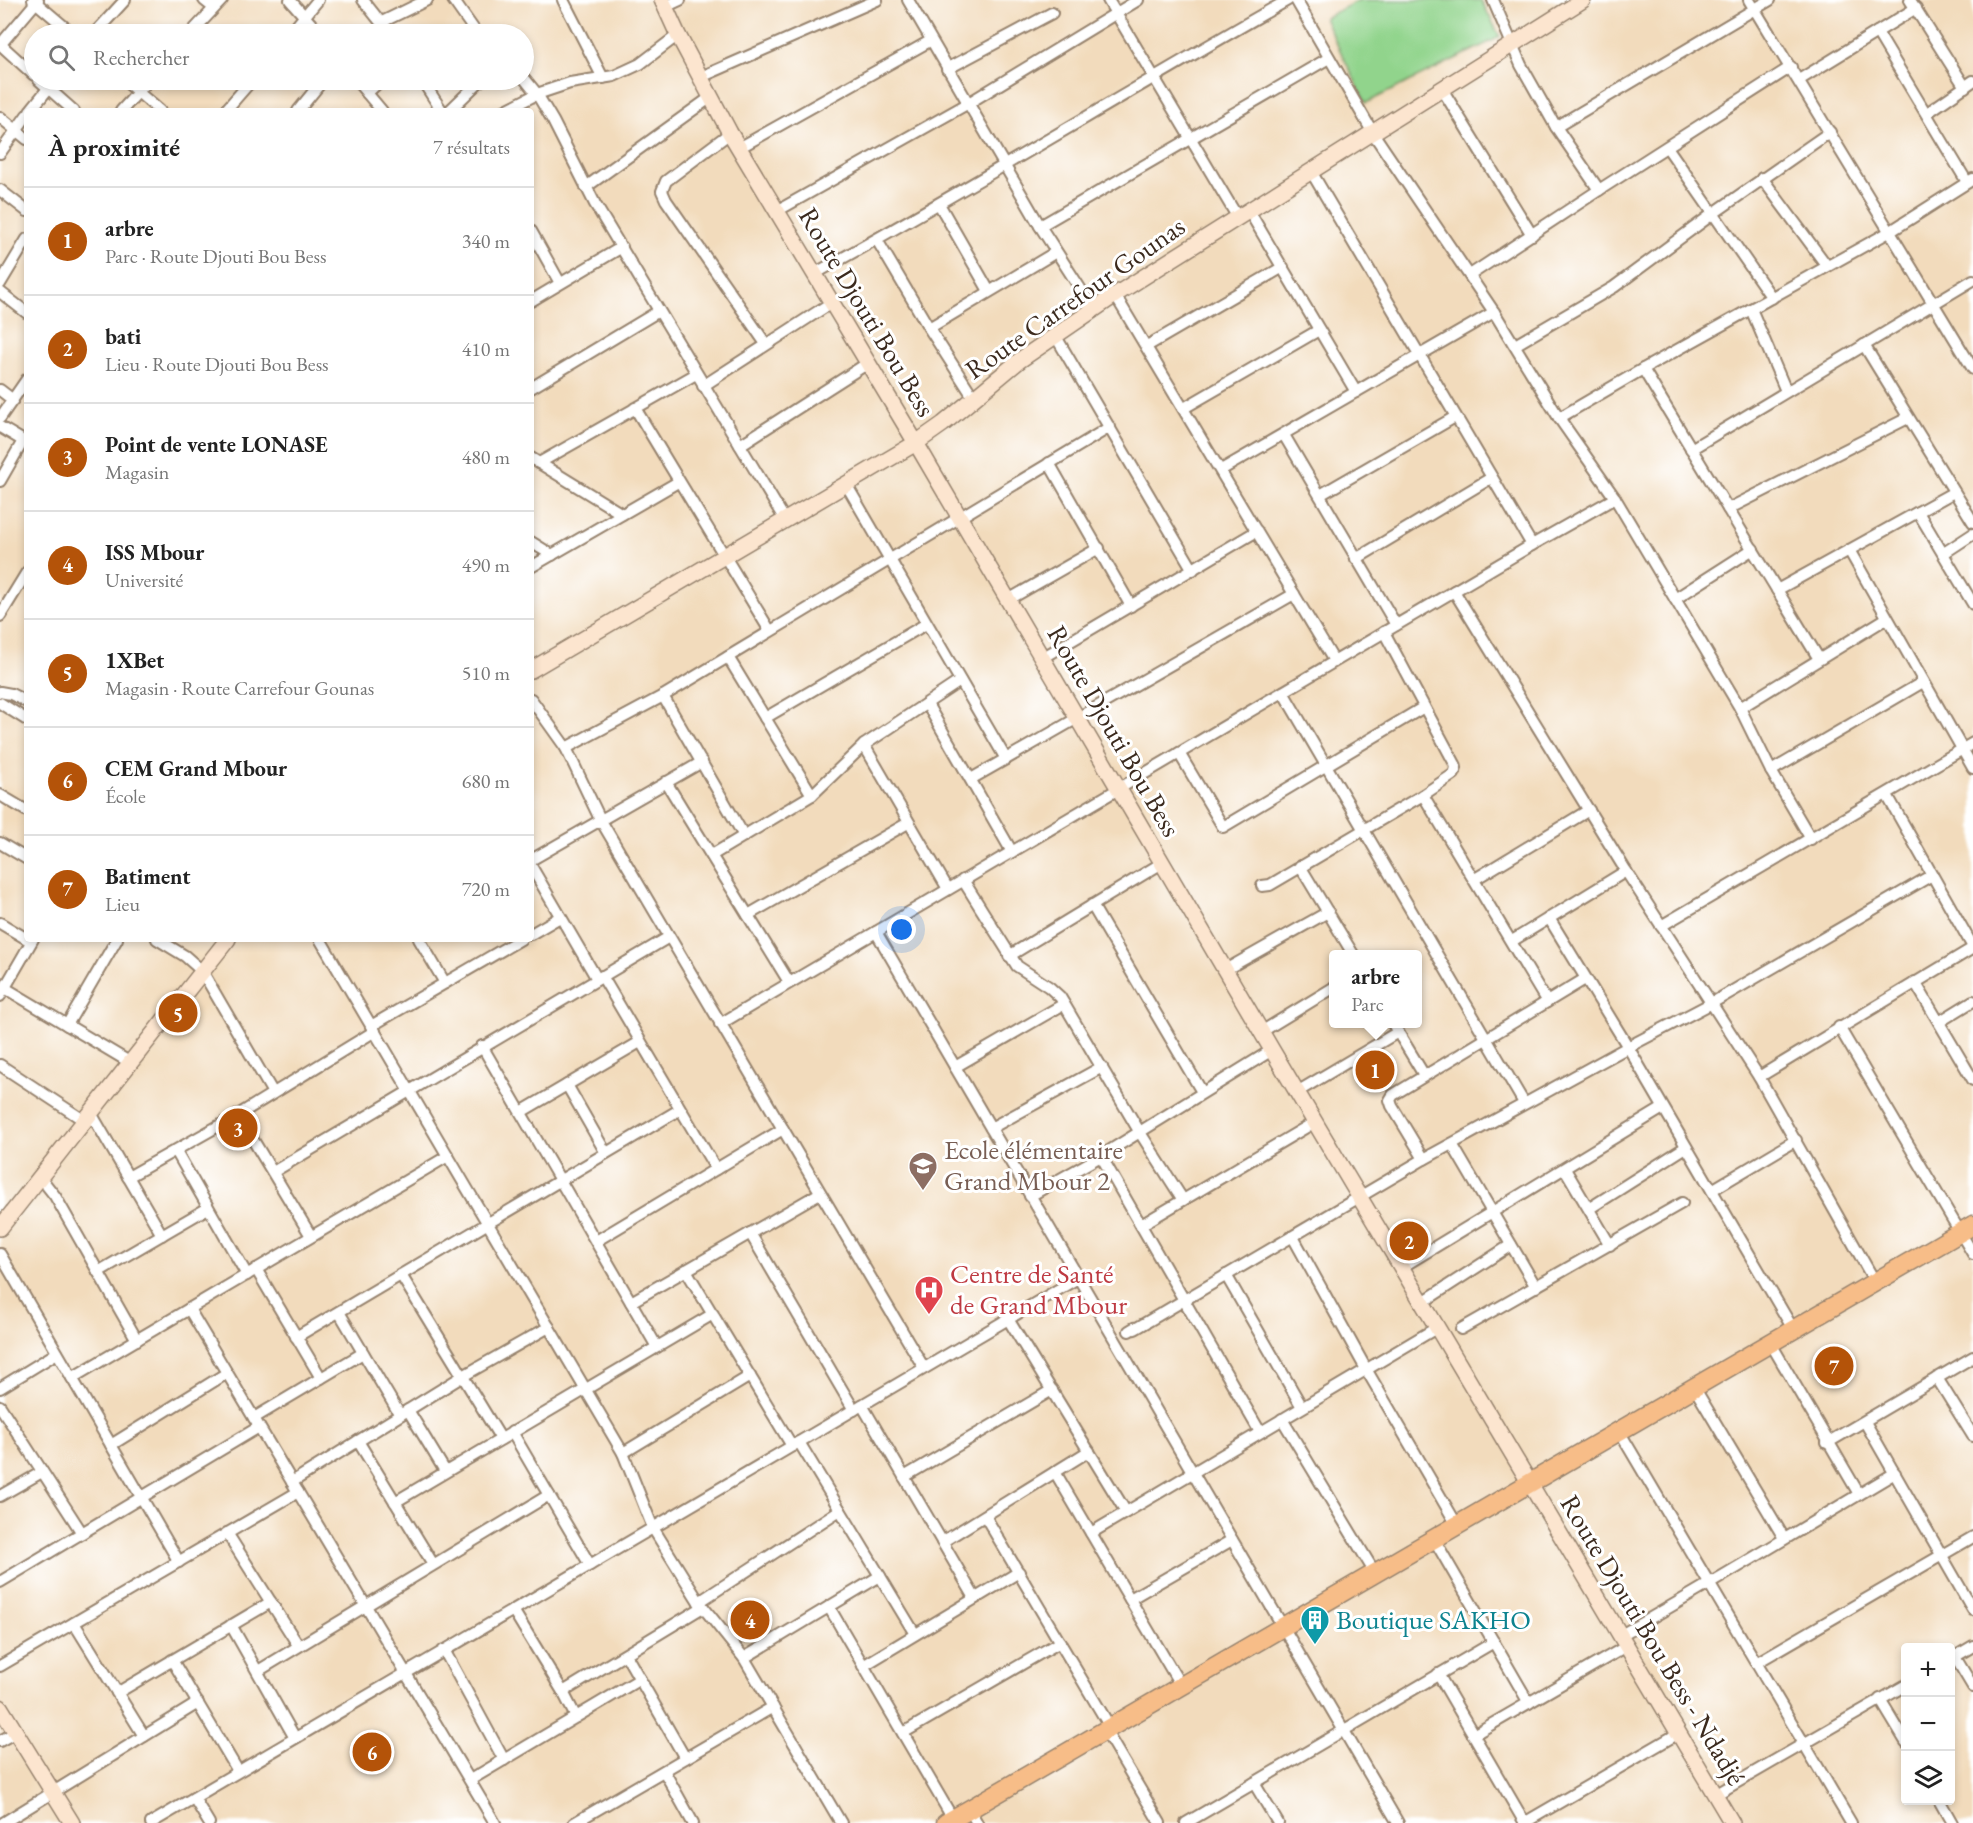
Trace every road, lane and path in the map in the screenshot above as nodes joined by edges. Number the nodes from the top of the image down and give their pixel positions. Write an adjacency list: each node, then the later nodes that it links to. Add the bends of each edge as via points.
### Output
1 (125, 0): 29 (street)
2 (204, 0): 21 (street)
3 (290, 0): 26 (street)
4 (318, 0): 26 (street)
5 (363, 0): 27 (street)
6 (427, 0): 27 (street)
7 (453, 0): 33 (street)
8 (563, 0): 45 (street)
9 (680, 0): 20 (street)
10 (877, 0): 44 (street)
11 (908, 0): 36 (street)
12 (1108, 0): 25 (street)
13 (1138, 0): 25 (street)
14 (1288, 0): 43 (street)
15 (1296, 0): 39 (street)
16 (1493, 0): 38 (street)
17 (1583, 0): 38 (main road, Route Carrefour Gounas)
18 (1770, 0): 23 (street)
19 (35, 1): 28 (street); 37 (street)
20 (664, 3): 35 (main road, Route Djouti Bou Bess)
21 (218, 4): 30 (street)
22 (1913, 4): 34 (street); 47 (street)
23 (1752, 5): 41 (street); 77 (street)
24 (1052, 13): 42 (street)
25 (1115, 13): 43 (street); 63 (street)
26 (305, 16): 31 (street); 32 (street)
27 (382, 22)
28 (61, 24)
29 (103, 24)
30 (199, 24)
31 (298, 24)
32 (312, 24)
33 (470, 24)
34 (1877, 32): 46 (street); 74 (street)
35 (678, 35): 44 (main road, Route Djouti Bou Bess); 45 (street, via 640,64)
36 (930, 42): 42 (street); 85 (street)
37 (0, 44): 40 (street)
38 (1511, 45): 48 (main road, Route Carrefour Gounas); 77 (street)
39 (1329, 58): 81 (street); 83 (street)
40 (24, 66)
41 (1791, 67): 46 (street); 84 (street)
42 (946, 69): 63 (street)
43 (1153, 76): 83 (street); 87 (street)
44 (701, 77): 62 (main road, Route Djouti Bou Bess)
45 (603, 78): 61 (street)
46 (1799, 80): 79 (street)
47 (1969, 84): 74 (street)
48 (1442, 89): 81 (main road, Route Carrefour Gounas); 102 (street)
49 (47, 90): 64 (street)
50 (57, 90): 65 (street)
51 (136, 90): 59 (street)
52 (245, 90): 68 (street)
53 (315, 90): 69 (street)
54 (365, 90): 60 (street)
55 (371, 90): 60 (street)
56 (428, 90): 71 (street)
57 (471, 90): 72 (street)
58 (534, 90): 61 (street)
59 (138, 92): 66 (street); 67 (street)
60 (368, 93): 70 (street)
61 (537, 94): 73 (street); 91 (street)
62 (711, 97): 80 (main road, Route Djouti Bou Bess); 91 (street)
63 (967, 104): 87 (street); 96 (street)
64 (32, 108)
65 (72, 108)
66 (124, 108)
67 (157, 108)
68 (232, 108)
69 (300, 108)
70 (380, 108)
71 (440, 108)
72 (452, 108)
73 (510, 108)
74 (1927, 113): 90 (street)
75 (0, 117): 78 (street)
76 (24, 119): 78 (street)
77 (1556, 127): 93 (street)
78 (15, 130): 82 (street); 86 (street)
79 (1830, 132): 89 (street); 100 (street)
80 (730, 133): 85 (main road, Route Djouti Bou Bess); 129 (street, via 666,181 662,191)
81 (1373, 133): 88 (main road, Route Carrefour Gounas); 110 (street)
82 (24, 137)
83 (1192, 138): 98 (street); 99 (street)
84 (1666, 147): 93 (street); 97 (street)
85 (739, 148): 96 (main road, Route Djouti Bou Bess)
86 (0, 153)
87 (1005, 166): 94 (street); 99 (street)
88 (1312, 173): 98 (main road, Route Carrefour Gounas); 133 (street)
89 (1762, 178): 97 (street); 107 (street)
90 (1970, 180): 100 (street)
91 (586, 188): 105 (street)
92 (0, 190): 95 (street)
93 (1599, 190): 102 (street)
94 (939, 204): 103 (street); 114 (street)
95 (24, 209)
96 (777, 211): 109 (main road, Route Djouti Bou Bess)
97 (1714, 213): 117 (street); 130 (street, via 1614,287)
98 (1243, 214): 108 (street); 116 (main road, Route Carrefour Gounas)
99 (1040, 226): 106 (street)
100 (1891, 231): 107 (street); 119 (street)
101 (534, 236): 113 (street)
102 (1532, 236): 110 (street)
103 (877, 240): 109 (street); 126 (street)
104 (24, 244): 112 (street)
105 (622, 247): 113 (street); 124 (street)
106 (1056, 252): 114 (street); 122 (street)
107 (1827, 266): 117 (street)
108 (1283, 267): 127 (street); 132 (street)
109 (814, 274): 120 (main road, Route Djouti Bou Bess)
110 (1470, 275): 125 (street)
111 (1973, 280): 119 (street)
112 (0, 284)
113 (560, 284): 118 (street)
114 (989, 291): 126 (street)
115 (0, 292): 123 (street)
116 (1116, 295): 122 (main road, Route Carrefour Gounas); 132 (street)
117 (1772, 297): 121 (street)
118 (534, 299)
119 (1934, 302): 131 (street); 136 (street)
120 (831, 303): 129 (street); 134 (main road, Route Djouti Bou Bess)
121 (1751, 309): 135 (street); 142 (street)
122 (1094, 310): 128 (main road, Route Carrefour Gounas)
123 (24, 311)
124 (658, 311): 137 (street); 139 (street)
125 (1494, 312): 130 (street); 133 (street)
126 (929, 328): 144 (street)
127 (1318, 330): 143 (street); 147 (street)
128 (1055, 335): 144 (main road, Route Carrefour Gounas); 153 (street)
129 (766, 344): 140 (street)
130 (1515, 345): 150 (street)
131 (1864, 345): 142 (street); 151 (street)
132 (1147, 346): 147 (street)
133 (1419, 354): 143 (street); 148 (street)
134 (868, 363): 156 (main road, Route Djouti Bou Bess); 158 (street)
135 (1643, 369): 150 (street); 159 (street)
136 (1973, 369)
137 (696, 374): 140 (street); 146 (street)
138 (24, 384): 145 (street)
139 (534, 386)
140 (703, 386): 158 (street)
141 (0, 390): 145 (street)
142 (1786, 391): 159 (street)
143 (1356, 392): 154 (street)
144 (974, 398): 156 (main road, Route Carrefour Gounas)
145 (13, 400): 149 (street)
146 (635, 408): 160 (street); 165 (street)
147 (1184, 408): 162 (street)
148 (1455, 417): 163 (street); 168 (street)
149 (0, 418)
150 (1559, 418): 169 (street)
151 (1908, 418): 167 (street); 170 (street)
152 (0, 427): 155 (street)
153 (1110, 427): 161 (street); 189 (street)
154 (1284, 435): 162 (street); 168 (street)
155 (24, 441)
156 (916, 442): 166 (main road, Route Carrefour Gounas); 173 (main road, Route Djouti Bou Bess)
157 (24, 444): 164 (street)
158 (740, 445): 174 (street)
159 (1691, 449): 170 (street)
160 (535, 461): 172 (street)
161 (1049, 463): 173 (street); 180 (street)
162 (1221, 470): 176 (street)
163 (1491, 478): 179 (street); 186 (street)
164 (0, 481)
165 (678, 482): 172 (street); 185 (street)
166 (846, 484): 174 (main road, Route Carrefour Gounas); 187 (street)
167 (1954, 492): 171 (street); 175 (street)
168 (1320, 495): 186 (street)
169 (1615, 498): 179 (street); 194 (street)
170 (1728, 510): 181 (street)
171 (1918, 512): 182 (street); 183 (street)
172 (622, 514): 184 (street)
173 (960, 519): 187 (street); 195 (main road, Route Djouti Bou Bess)
174 (785, 520): 185 (main road, Route Carrefour Gounas)
175 (1973, 522)
176 (1257, 531): 189 (street); 193 (street)
177 (1973, 534): 183 (street)
178 (534, 544): 184 (street)
179 (1532, 544): 192 (street)
180 (1099, 548): 195 (street); 197 (street)
181 (1753, 549): 191 (street); 194 (street)
182 (1849, 550): 191 (street); 199 (street)
183 (1944, 553): 196 (street)
184 (552, 555): 188 (street)
185 (725, 557): 202 (street); 208 (main road, Route Carrefour Gounas)
186 (1356, 559): 201 (street)
187 (890, 561): 200 (street); 202 (street)
188 (534, 565)
189 (1193, 570): 197 (street)
190 (24, 577): 198 (street)
191 (1777, 590): 206 (street)
192 (1454, 591): 201 (street); 241 (street)
193 (1294, 594): 207 (street); 222 (street)
194 (1675, 599): 219 (street)
195 (1008, 600): 205 (main road, Route Djouti Bou Bess)
196 (1973, 604)
197 (1131, 606): 205 (street)
198 (0, 616)
199 (1887, 618): 206 (street); 210 (street)
200 (926, 624): 209 (street); 221 (street)
201 (1396, 625): 203 (street)
202 (770, 631): 204 (street)
203 (1384, 632): 207 (street); 218 (street)
204 (728, 657): 213 (street); 221 (street)
205 (1042, 658): 222 (main road, Route Djouti Bou Bess)
206 (1819, 659): 219 (street)
207 (1334, 662): 212 (street)
208 (534, 668)
209 (960, 681): 217 (street); 228 (street)
210 (1923, 682): 226 (street); 232 (street)
211 (0, 692): 214 (street)
212 (1283, 692): 227 (street); 230 (street)
213 (663, 696): 225 (street); 229 (street)
214 (24, 701)
215 (0, 703): 220 (street)
216 (534, 703): 225 (street)
217 (927, 704): 224 (street); 233 (street)
218 (1424, 707): 230 (street); 238 (street, via 1456,768 1454,774)
219 (1740, 708): 232 (street)
220 (24, 718)
221 (765, 718): 237 (street)
222 (1077, 719): 228 (street); 235 (main road, Route Djouti Bou Bess)
223 (1973, 743): 226 (street)
224 (864, 745): 237 (street); 243 (street)
225 (566, 748): 242 (street)
226 (1963, 749): 231 (street); 239 (street)
227 (1179, 753): 230 (street, via 1223,827); 235 (street)
228 (1006, 759): 233 (street)
229 (702, 762): 234 (street); 245 (street)
230 (1326, 765): 244 (street)
231 (1973, 768)
232 (1771, 771): 246 (street)
233 (971, 779): 248 (street)
234 (666, 782): 242 (street); 249 (street)
235 (1119, 789): 248 (street); 252 (main road, Route Djouti Bou Bess)
236 (0, 795): 240 (street)
237 (812, 795): 245 (street)
238 (1423, 795): 244 (street); 257 (street)
239 (1887, 795): 246 (street); 256 (street)
240 (24, 809)
241 (1588, 810): 255 (street); 257 (street)
242 (600, 819): 251 (street); 271 (street)
243 (908, 823): 260 (street); 263 (street)
244 (1364, 830): 254 (street); 303 (street)
245 (744, 836): 249 (street)
246 (1811, 839): 267 (street)
247 (0, 843): 250 (street)
248 (1012, 852): 258 (street)
249 (712, 855): 263 (street)
250 (24, 857)
251 (534, 858)
252 (1162, 863): 261 (street); 283 (main road, Route Djouti Bou Bess)
253 (534, 866): 264 (street)
254 (1300, 866): 259 (street); 262 (street)
255 (1626, 871): 265 (street); 267 (street)
256 (1932, 875): 280 (street); 294 (street)
257 (1474, 879): 272 (street)
258 (963, 880): 260 (street); 282 (street)
259 (1263, 886)
260 (948, 889): 269 (street)
261 (1092, 905): 282 (street); 317 (street)
262 (1328, 912): 281 (street); 283 (street)
263 (748, 915): 287 (street)
264 (560, 917): 268 (street); 285 (street)
265 (1549, 918): 272 (street); 286 (street)
266 (0, 923): 270 (street)
267 (1661, 926): 294 (street)
268 (534, 932)
269 (876, 932): 287 (street); 310 (street)
270 (24, 936)
271 (669, 937): 285 (street); 297 (street)
272 (1512, 941): 293 (street)
273 (28, 942): 291 (street)
274 (115, 942): 298 (street)
275 (162, 942): 284 (street)
276 (226, 942): 284 (main road)
277 (322, 942): 300 (street)
278 (421, 942): 289 (street)
279 (509, 942): 289 (street)
280 (1973, 948): 288 (street)
281 (1351, 950)
282 (1009, 956): 295 (street)
283 (1225, 970): 302 (main road, Route Djouti Bou Bess)
284 (202, 971): 308 (main road); 319 (street)
285 (600, 977): 304 (street); 305 (street)
286 (1585, 979): 293 (street); 306 (street)
287 (789, 982): 297 (street)
288 (1915, 982): 296 (street); 299 (street)
289 (445, 983): 300 (street)
290 (1329, 990): 302 (street)
291 (2, 992): 298 (street)
292 (1973, 1001): 296 (street)
293 (1547, 1002): 303 (street)
294 (1712, 1003): 306 (street); 313 (street)
295 (1065, 1004): 310 (street); 311 (street)
296 (1939, 1022): 314 (street)
297 (720, 1024): 328 (street)
298 (67, 1025): 308 (street)
299 (1839, 1027): 313 (street); 356 (street)
300 (373, 1028): 316 (street); 319 (street)
301 (1396, 1028): 312 (street); 318 (street)
302 (1261, 1032): 307 (main road, Route Djouti Bou Bess)
303 (1486, 1038): 312 (street); 320 (street)
304 (640, 1042): 315 (street); 322 (street)
305 (482, 1047): 316 (street); 323 (street)
306 (1628, 1047): 320 (street); 321 (street)
307 (1272, 1050): 317 (street); 318 (main road, Route Djouti Bou Bess)
308 (131, 1063): 325 (main road)
309 (0, 1065): 325 (street)
310 (955, 1067): 327 (street)
311 (1102, 1067): 327 (street); 329 (street)
312 (1424, 1075): 337 (street, via 1390,1100)
313 (1759, 1077): 330 (street)
314 (1973, 1080)
315 (567, 1085): 323 (street); 334 (street)
316 (409, 1089): 335 (street); 340 (street)
317 (1202, 1092): 329 (street)
318 (1297, 1092): 326 (main road, Route Djouti Bou Bess)
319 (273, 1093): 324 (street)
320 (1524, 1103): 331 (street)
321 (1663, 1108): 332 (street); 339 (street)
322 (680, 1110): 334 (street); 338 (street)
323 (521, 1112): 343 (street)
324 (238, 1115): 333 (street); 340 (street)
325 (88, 1117): 341 (main road); 342 (street)
326 (1315, 1122): 347 (main road, Route Djouti Bou Bess); 348 (street)
327 (991, 1128): 346 (street)
328 (783, 1129): 338 (street); 345 (street)
329 (1139, 1131): 336 (street); 348 (street)
330 (1796, 1140): 344 (street); 373 (street)
331 (1452, 1144): 337 (street); 352 (street)
332 (1686, 1147): 344 (street); 351 (street)
333 (176, 1151): 342 (street); 350 (street)
334 (606, 1153): 343 (street)
335 (448, 1156): 353 (street); 359 (street)
336 (1101, 1156): 346 (street); 354 (street)
337 (1424, 1159): 347 (street)
338 (716, 1169): 361 (street)
339 (1565, 1169): 351 (street); 352 (street)
340 (273, 1172): 359 (street)
341 (40, 1177): 355 (main road); 368 (street)
342 (128, 1177): 358 (street)
343 (560, 1180): 353 (street); 361 (street)
344 (1712, 1190): 385 (street)
345 (820, 1193): 357 (street); 394 (street)
346 (1030, 1196): 372 (street)
347 (1360, 1198): 360 (street); 366 (main road, Route Djouti Bou Bess)
348 (1183, 1200): 354 (street)
349 (1682, 1203): 363 (street)
350 (208, 1208): 358 (street); 369 (street)
351 (1590, 1208): 363 (street)
352 (1492, 1213): 362 (street); 366 (street)
353 (488, 1223): 370 (street); 382 (street)
354 (1142, 1225): 375 (street)
355 (0, 1228)
356 (1967, 1228): 365 (street); 373 (highway)
357 (750, 1233): 367 (street); 407 (street)
358 (162, 1235): 368 (street)
359 (311, 1236): 369 (street)
360 (1293, 1237): 371 (street); 395 (street)
361 (596, 1241): 376 (street)
362 (1511, 1245): 374 (street); 377 (street)
363 (1610, 1245): 374 (street)
364 (0, 1254): 391 (street)
365 (1973, 1254)
366 (1402, 1267): 377 (main road, Route Djouti Bou Bess)
367 (686, 1270): 376 (street); 380 (street)
368 (98, 1272): 388 (street)
369 (252, 1272): 378 (street); 387 (street)
370 (401, 1275): 379 (street); 397 (street)
371 (1226, 1275): 375 (street); 408 (street)
372 (1078, 1278): 381 (street); 427 (street)
373 (1875, 1282): 385 (highway)
374 (1536, 1287): 384 (street)
375 (1184, 1299): 386 (street); 415 (street)
376 (631, 1302): 390 (street)
377 (1423, 1302): 383 (main road, Route Djouti Bou Bess)
378 (189, 1309): 388 (street); 396 (street)
379 (339, 1312): 387 (street); 392 (street)
380 (713, 1314): 390 (street); 398 (street)
381 (1008, 1318): 394 (street); 405 (street)
382 (549, 1327): 397 (street); 404 (street)
383 (1438, 1327): 395 (street); 431 (main road, Route Djouti Bou Bess)
384 (1461, 1329)
385 (1793, 1329): 389 (highway)
386 (1129, 1331)
387 (296, 1337): 400 (street)
388 (137, 1340): 399 (street)
389 (1770, 1342): 402 (highway); 419 (street)
390 (657, 1347): 404 (street)
391 (57, 1353): 399 (street); 403 (street)
392 (363, 1353): 400 (street); 409 (street)
393 (1973, 1357): 401 (street)
394 (924, 1368): 407 (street)
395 (1366, 1369): 408 (street); 441 (street)
396 (227, 1373): 411 (street); 421 (street)
397 (463, 1376): 409 (street); 417 (street)
398 (750, 1376): 420 (street); 423 (street)
399 (72, 1378): 421 (street)
400 (321, 1378): 411 (street)
401 (1937, 1378): 412 (street); 416 (street)
402 (1694, 1387): 413 (highway); 447 (street)
403 (0, 1388)
404 (586, 1389): 414 (street); 423 (street)
405 (1052, 1390): 422 (street); 429 (street)
406 (0, 1406): 425 (street)
407 (858, 1407): 420 (street); 429 (street)
408 (1302, 1407): 410 (street)
409 (404, 1412): 418 (street); 424 (street)
410 (1281, 1419): 415 (street); 456 (street)
411 (256, 1422): 430 (street); 436 (street)
412 (1865, 1422): 419 (street); 428 (street)
413 (1619, 1431): 431 (highway); 459 (street)
414 (512, 1432): 417 (street); 434 (street)
415 (1260, 1432): 427 (street)
416 (1973, 1436)
417 (501, 1438): 424 (street)
418 (358, 1441): 430 (street); 437 (street)
419 (1827, 1443): 433 (street)
420 (796, 1444): 438 (street); 442 (street)
421 (111, 1445): 436 (street)
422 (1089, 1451): 426 (street); 439 (street)
423 (623, 1453): 442 (street)
424 (445, 1471): 437 (street)
425 (42, 1472): 435 (street); 443 (street)
426 (1055, 1472): 440 (street); 445 (street)
427 (1192, 1473): 439 (street); 449 (street)
428 (1895, 1473): 433 (street); 451 (street)
429 (904, 1477): 450 (street)
430 (292, 1482): 432 (street)
431 (1530, 1483): 441 (highway); 472 (main road, Route Djouti Bou Bess - Ndadjé)
432 (298, 1492): 444 (street); 463 (street)
433 (1859, 1494): 447 (street)
434 (549, 1495): 453 (street); 454 (street)
435 (0, 1496)
436 (141, 1497): 443 (street); 452 (street)
437 (395, 1502): 453 (street)
438 (840, 1510): 457 (street); 464 (street)
439 (1126, 1512): 445 (street)
440 (986, 1515): 450 (street); 455 (street)
441 (1457, 1525): 448 (highway)
442 (653, 1528): 454 (street); 464 (street)
443 (82, 1533): 458 (street)
444 (228, 1533): 452 (street); 462 (street)
445 (1091, 1533): 461 (street)
446 (1973, 1537): 451 (street)
447 (1784, 1538): 459 (street)
448 (1434, 1539): 456 (highway); 474 (street)
449 (1232, 1540): 461 (street); 470 (street)
450 (942, 1542): 460 (street)
451 (1941, 1555): 467 (street); 483 (street)
452 (178, 1562): 468 (street)
453 (433, 1564): 463 (street)
454 (590, 1564): 466 (street)
455 (1019, 1572): 460 (street); 473 (street)
456 (1375, 1573): 470 (highway)
457 (880, 1576): 465 (street); 471 (street)
458 (0, 1582)
459 (1710, 1584): 472 (street); 483 (street)
460 (975, 1598): 471 (street)
461 (1130, 1599): 490 (street)
462 (271, 1602): 469 (street); 475 (street)
463 (365, 1605): 475 (street); 487 (street)
464 (701, 1605): 478 (street); 480 (street)
465 (829, 1607): 480 (street); 485 (street)
466 (513, 1610): 477 (street); 493 (street)
467 (1973, 1610)
468 (74, 1623): 484 (street); 494 (street)
469 (231, 1625): 481 (street); 486 (street)
470 (1282, 1627): 490 (highway); 502 (street)
471 (915, 1634): 485 (street)
472 (1624, 1640): 497 (street); 505 (main road, Route Djouti Bou Bess - Ndadjé)
473 (1060, 1642): 501 (street); 504 (street)
474 (1494, 1642): 488 (street); 497 (street)
475 (298, 1645): 486 (street)
476 (1973, 1646): 479 (street)
477 (444, 1650): 487 (street); 513 (street)
478 (626, 1654): 489 (street); 493 (street)
479 (1955, 1657)
480 (744, 1658): 499 (street)
481 (172, 1660): 494 (street); 496 (street)
482 (1955, 1661): 491 (street)
483 (1756, 1663): 511 (street)
484 (0, 1666)
485 (863, 1666): 504 (street)
486 (258, 1671): 509 (street)
487 (406, 1673): 509 (street); 516 (street)
488 (1438, 1674): 502 (street); 506 (street)
489 (640, 1679): 500 (street); 512 (street)
490 (1181, 1686): 501 (highway)
491 (1973, 1687)
492 (1901, 1688): 495 (street)
493 (563, 1692): 500 (street)
494 (117, 1693): 508 (street)
495 (1881, 1700): 507 (street); 511 (street)
496 (198, 1703): 508 (street); 514 (street)
497 (1529, 1703): 506 (street)
498 (0, 1707): 503 (main road)
499 (773, 1707): 512 (street); 532 (street)
500 (576, 1717): 513 (street)
501 (1108, 1729): 522 (highway); 533 (street)
502 (1343, 1730): 517 (street); 536 (street)
503 (16, 1732): 510 (street); 518 (main road)
504 (903, 1733): 523 (street)
505 (1679, 1733): 519 (main road, Route Djouti Bou Bess - Ndadjé); 537 (street)
506 (1473, 1735): 537 (street)
507 (1901, 1735)
508 (144, 1736): 518 (street)
509 (295, 1738): 514 (street)
510 (0, 1741)
511 (1804, 1744): 519 (street); 538 (street)
512 (685, 1758): 515 (street)
513 (504, 1760): 516 (street)
514 (238, 1772): 520 (street)
515 (664, 1772): 530 (street); 531 (street)
516 (470, 1780): 529 (street)
517 (1254, 1783): 534 (street); 535 (street)
518 (53, 1791): 525 (street); 526 (main road)
519 (1715, 1795): 524 (main road, Route Djouti Bou Bess - Ndadjé)
520 (194, 1798): 527 (street); 528 (street)
521 (1942, 1805): 539 (street)
522 (973, 1816): 523 (highway)
523 (950, 1821)
524 (1727, 1821)
525 (3, 1823)
526 (72, 1823)
527 (151, 1823)
528 (209, 1823)
529 (495, 1823)
530 (574, 1823)
531 (693, 1823)
532 (841, 1823)
533 (1160, 1823)
534 (1186, 1823)
535 (1278, 1823)
536 (1398, 1823)
537 (1524, 1823)
538 (1851, 1823)
539 (1952, 1823)

